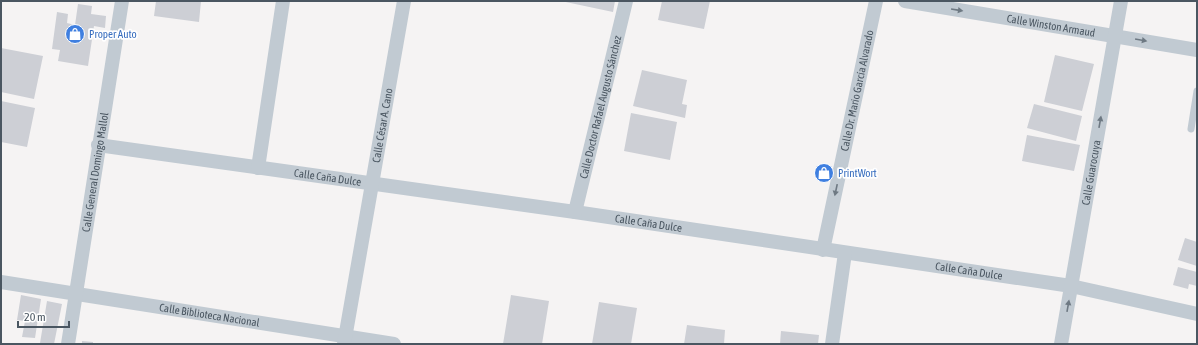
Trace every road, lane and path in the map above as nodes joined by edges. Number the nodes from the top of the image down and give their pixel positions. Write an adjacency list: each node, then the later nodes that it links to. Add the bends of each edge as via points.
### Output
1 (122, 1): 12 (street, Calle General Domingo Mallol)
2 (283, 1): 13 (street)
3 (404, 1): 14 (street, Calle César A. Cano)
4 (626, 1): 15 (street, Calle Doctor Rafael Augusto Sánchez)
5 (876, 1): 16 (street, Calle Dr. Mario García Alvarado, one-way to 16)
6 (905, 1): 8 (street, Calle Winston Armaud, one-way to 8)
7 (1121, 1): 8 (street, Calle Guarocuya)
8 (1116, 36): 9 (street, Calle Winston Armaud, one-way to 9); 19 (street, Calle Guarocuya, one-way to 8)
9 (1197, 50)
10 (1197, 91): 11 (lane)
11 (1191, 129)
12 (98, 145): 13 (street, Calle Caña Dulce); 20 (street, Calle General Domingo Mallol)
13 (258, 168): 14 (street, Calle Caña Dulce)
14 (372, 184): 15 (street, Calle Caña Dulce); 22 (street, Calle César A. Cano)
15 (575, 212): 16 (street, Calle Caña Dulce)
16 (823, 250): 17 (street, Calle Caña Dulce)
17 (845, 253): 19 (street, Calle Caña Dulce); 25 (street)
18 (1, 282): 20 (street, Calle Biblioteca Nacional)
19 (1071, 286): 21 (street, Calle Caña Dulce); 26 (street, Calle Guarocuya, one-way to 19)
20 (74, 294): 22 (street, Calle Biblioteca Nacional); 23 (street, Calle General Domingo Mallol)
21 (1197, 314)
22 (344, 340): 24 (street, Calle Biblioteca Nacional)
23 (68, 344)
24 (394, 344)
25 (832, 344)
26 (1061, 344)

